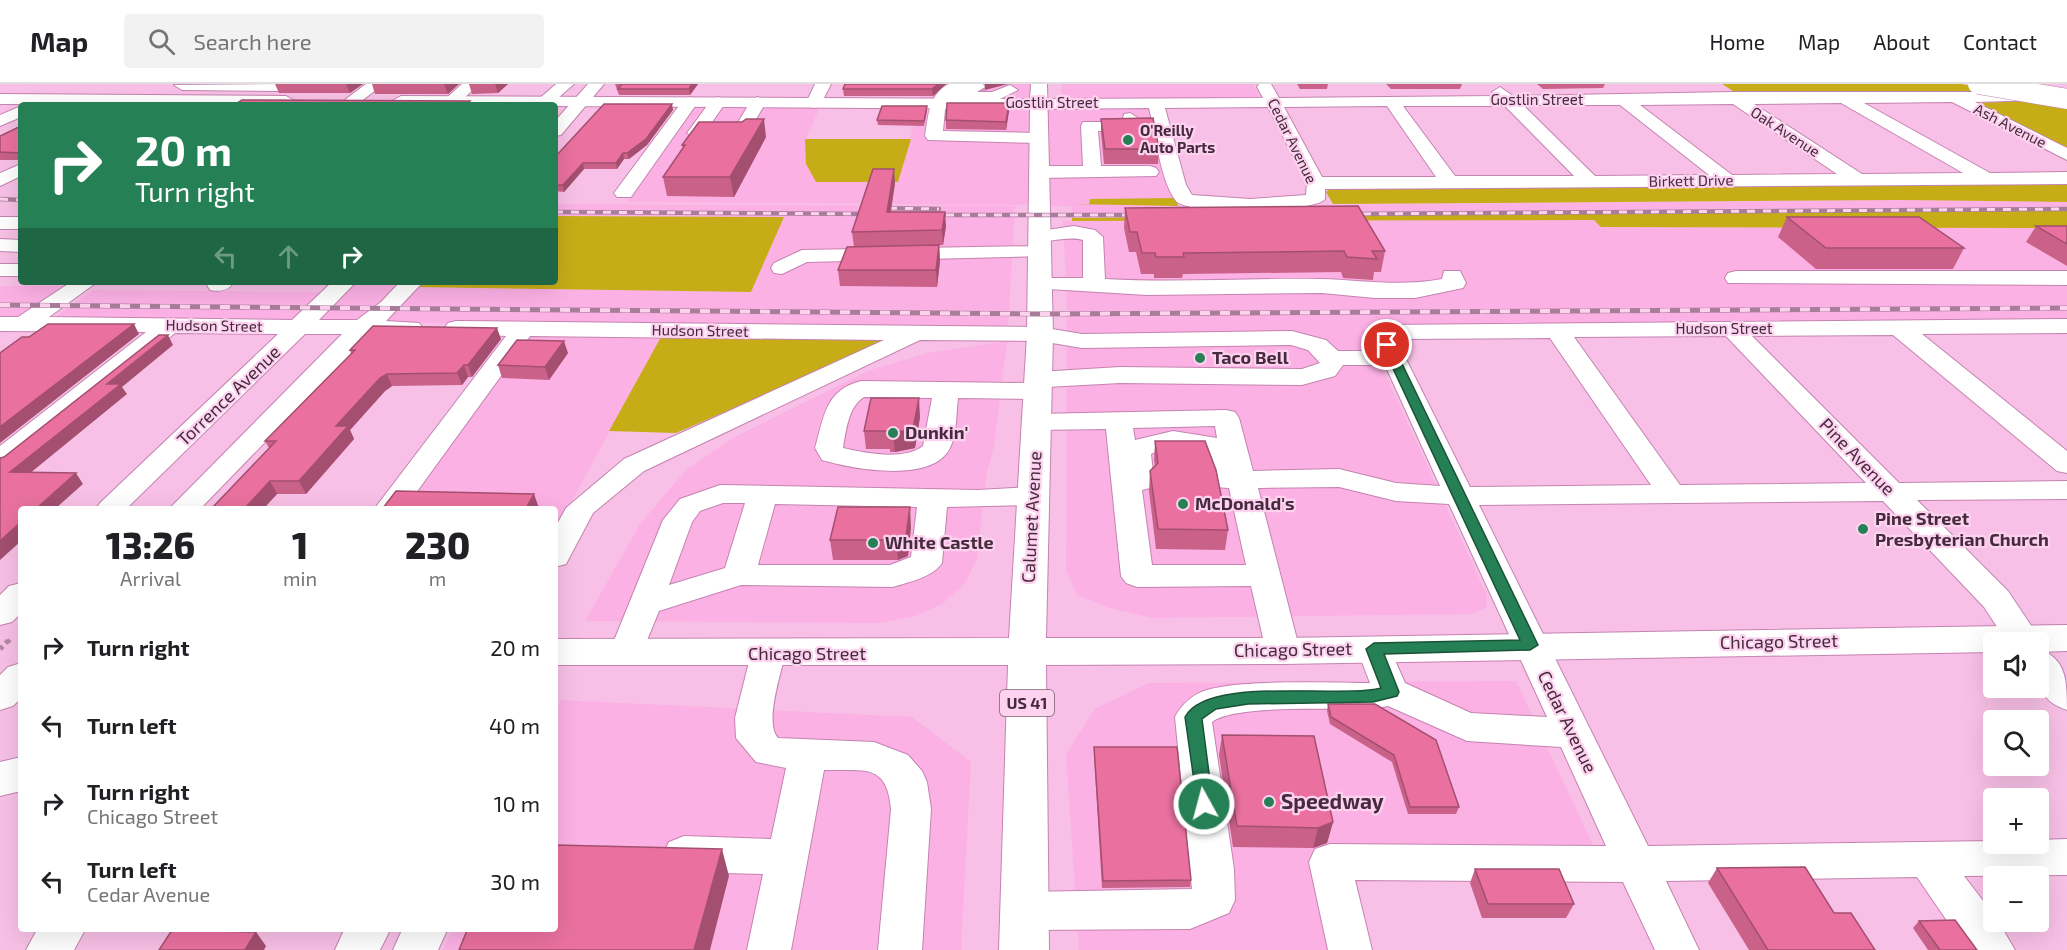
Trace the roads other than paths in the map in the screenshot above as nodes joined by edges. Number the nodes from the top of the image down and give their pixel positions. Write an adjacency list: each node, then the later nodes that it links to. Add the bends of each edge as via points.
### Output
1 (183, 84): 14 (street); 28 (street)
2 (376, 84): 31 (street)
3 (472, 84): 25 (street)
4 (566, 84): 33 (street)
5 (596, 84): 34 (street)
6 (746, 84): 36 (street)
7 (823, 84): 41 (street)
8 (928, 84): 42 (street)
9 (1039, 84): 45 (main road, Calumet Avenue / US 41)
10 (1264, 84): 39 (street, Cedar Avenue)
11 (1492, 84): 23 (street)
12 (1713, 84): 22 (street, Oak Avenue)
13 (1978, 84): 19 (main road, bridge)
14 (280, 85): 29 (street)
15 (1088, 88): 38 (street, via 1220,89)
16 (944, 97): 16 (street, via 994,97 995,90); 42 (main road, Gostlin Street); 45 (main road, Gostlin Street); 50 (street, via 937,110 933,135 936,138)
17 (1953, 97): 18 (street, Gostlin Street); 19 (street, Gostlin Street); 52 (street, Ash Avenue)
18 (1844, 98): 22 (street, Gostlin Street); 57 (street)
19 (2067, 98)
20 (0, 99): 27 (main road)
21 (1624, 99): 22 (street, Gostlin Street); 23 (street, Gostlin Street); 61 (street)
22 (1736, 99): 59 (street, Oak Avenue)
23 (1508, 100): 26 (street, Gostlin Street); 62 (street)
24 (308, 101): 30 (main road)
25 (451, 101): 31 (main road, Gostlin Street); 32 (main road, Gostlin Street)
26 (1391, 101): 39 (street, Gostlin Street); 63 (street)
27 (39, 102)
28 (150, 102)
29 (251, 102)
30 (278, 102)
31 (342, 102)
32 (474, 102)
33 (545, 102)
34 (579, 102): 35 (main road, Gostlin Street); 40 (main road, Gostlin Street); 47 (street)
35 (690, 102): 36 (main road, Gostlin Street); 67 (street)
36 (726, 102): 37 (main road, Gostlin Street); 49 (street)
37 (758, 102): 41 (main road, Gostlin Street); 49 (street, via 739,134)
38 (1225, 102): 39 (street, Gostlin Street); 44 (street, Gostlin Street)
39 (1273, 102): 66 (street, Cedar Avenue)
40 (558, 103)
41 (814, 103): 42 (main road, Gostlin Street)
42 (923, 103)
43 (1128, 103): 44 (street, Gostlin Street); 45 (street, Gostlin Street); 55 (street, via 1131,127 1089,126)
44 (1156, 103): 66 (street, Birkett Drive, via 1177,185 1185,200 1297,202)
45 (1040, 104): 50 (main road, Calumet Avenue / US 41)
46 (18, 114): 48 (street)
47 (558, 128)
48 (4, 130)
49 (696, 133): 51 (street)
50 (1040, 138): 54 (main road, Calumet Avenue / US 41)
51 (682, 152)
52 (2067, 155)
53 (18, 171): 60 (street)
54 (1040, 172): 55 (street); 70 (main road, Calumet Avenue / US 41)
55 (1092, 172): 56 (street)
56 (1150, 172)
57 (1985, 178): 58 (street, Birkett Drive); 59 (street, Birkett Drive)
58 (2067, 178)
59 (1857, 179): 61 (street, Birkett Drive)
60 (0, 180)
61 (1727, 180): 62 (street, Birkett Drive)
62 (1591, 182): 63 (street, Birkett Drive)
63 (1450, 183): 66 (street, Birkett Drive)
64 (0, 191): 65 (street)
65 (18, 191)
66 (1315, 191)
67 (624, 193)
68 (0, 223): 69 (street)
69 (18, 223)
70 (1040, 244): 73 (street, via 802,256); 79 (main road, Calumet Avenue / US 41); 83 (street, via 1067,232 1094,237)
71 (0, 245): 72 (street)
72 (18, 246)
73 (782, 268)
74 (0, 270): 75 (street)
75 (18, 270)
76 (1452, 276): 83 (street, via 1455,284 1415,291 1322,286)
77 (1736, 278): 78 (street)
78 (2067, 278)
79 (1040, 283): 83 (street); 95 (main road, Calumet Avenue / US 41)
80 (82, 285): 85 (street)
81 (342, 285): 88 (street, Torrence Avenue)
82 (409, 285): 89 (street)
83 (1094, 286)
84 (0, 324): 85 (street, Hudson Street)
85 (24, 324): 86 (street, Hudson Street); 96 (street)
86 (170, 326): 88 (street, Hudson Street); 105 (street)
87 (2067, 326): 90 (street, Hudson Street)
88 (302, 327): 89 (street, Hudson Street); 115 (street, Torrence Avenue)
89 (363, 327): 91 (street, Hudson Street); 116 (street)
90 (1899, 327): 92 (street, Hudson Street); 106 (street)
91 (523, 329): 94 (street, Hudson Street); 117 (street)
92 (1732, 329): 93 (street, Hudson Street); 109 (street, Pine Avenue)
93 (1557, 330): 98 (street, Hudson Street); 111 (street)
94 (918, 333): 95 (street, Hudson Street); 119 (street, via 634,465 581,508)
95 (1040, 334): 97 (street, Hudson Street); 101 (main road, Calumet Avenue / US 41)
96 (0, 340)
97 (1106, 340): 99 (street, Hudson Street, via 1292,338 1317,345); 100 (street)
98 (1387, 345): 99 (street, Hudson Street); 113 (street, Cedar Avenue)
99 (1332, 358): 100 (street, via 1326,371 1302,377)
100 (1110, 376): 101 (street)
101 (1038, 385): 102 (street); 104 (main road, Calumet Avenue / US 41)
102 (946, 390)
103 (1119, 420): 104 (street); 107 (street, via 1226,418); 118 (street)
104 (1036, 422): 112 (main road, Calumet Avenue / US 41)
105 (0, 460)
106 (2067, 465)
107 (1243, 489): 113 (street, via 1339,478 1396,492); 118 (street, via 1229,487 1222,478 1214,446 1200,441 1143,444 1137,452 1147,540); 121 (street)
108 (2067, 490): 109 (street)
109 (1891, 492): 111 (street); 125 (street, Pine Avenue, via 1996,599)
110 (763, 494): 114 (street); 120 (street); 123 (street, via 720,494 690,505 678,520)
111 (1672, 494): 113 (street)
112 (1033, 496): 114 (street); 132 (main road, Calumet Avenue / US 41)
113 (1460, 496): 128 (street, Cedar Avenue)
114 (933, 498): 120 (street, via 926,563 893,576)
115 (113, 506)
116 (187, 506)
117 (391, 506)
118 (1134, 548): 121 (street, via 1137,576)
119 (558, 551)
120 (741, 569): 123 (street)
121 (1264, 575): 131 (street)
122 (18, 597): 124 (street)
123 (645, 604): 133 (street)
124 (0, 614)
125 (2019, 632)
126 (2067, 638): 127 (main road, Chicago Street)
127 (2049, 642)
128 (1530, 645): 129 (main road, Chicago Street); 130 (main road, Chicago Street); 141 (street, Cedar Avenue)
129 (1983, 647)
130 (1374, 649): 131 (main road, Chicago Street); 138 (street)
131 (1283, 651): 132 (main road, Chicago Street)
132 (1028, 652): 134 (main road, Chicago Street); 150 (main road, Calumet Avenue / US 41)
133 (626, 653): 134 (main road, Chicago Street); 135 (main road, Chicago Street)
134 (768, 654): 142 (street, via 753,718 755,738 769,753)
135 (558, 655)
136 (2049, 674): 140 (street, Pine Avenue)
137 (18, 679): 139 (street)
138 (1391, 692): 141 (street, via 1467,727); 150 (street, via 1211,703 1193,717 1214,900 1191,910)
139 (0, 697)
140 (2067, 698)
141 (1573, 733): 149 (street, Cedar Avenue)
142 (808, 754): 146 (street); 158 (street, via 874,758 894,766 909,782 912,809)
143 (18, 775): 144 (main road)
144 (0, 779)
145 (648, 854): 146 (street)
146 (787, 857): 157 (street)
147 (2067, 857): 148 (street)
148 (1928, 860): 149 (street); 161 (street)
149 (1636, 864): 159 (street, via 1330,862); 160 (street, Cedar Avenue)
150 (1024, 930)
151 (61, 932): 154 (street)
152 (367, 932): 155 (street)
153 (424, 932): 156 (street)
154 (48, 950)
155 (357, 950)
156 (415, 950)
157 (768, 950)
158 (900, 950)
159 (1350, 950)
160 (1677, 950)
161 (1993, 950)

